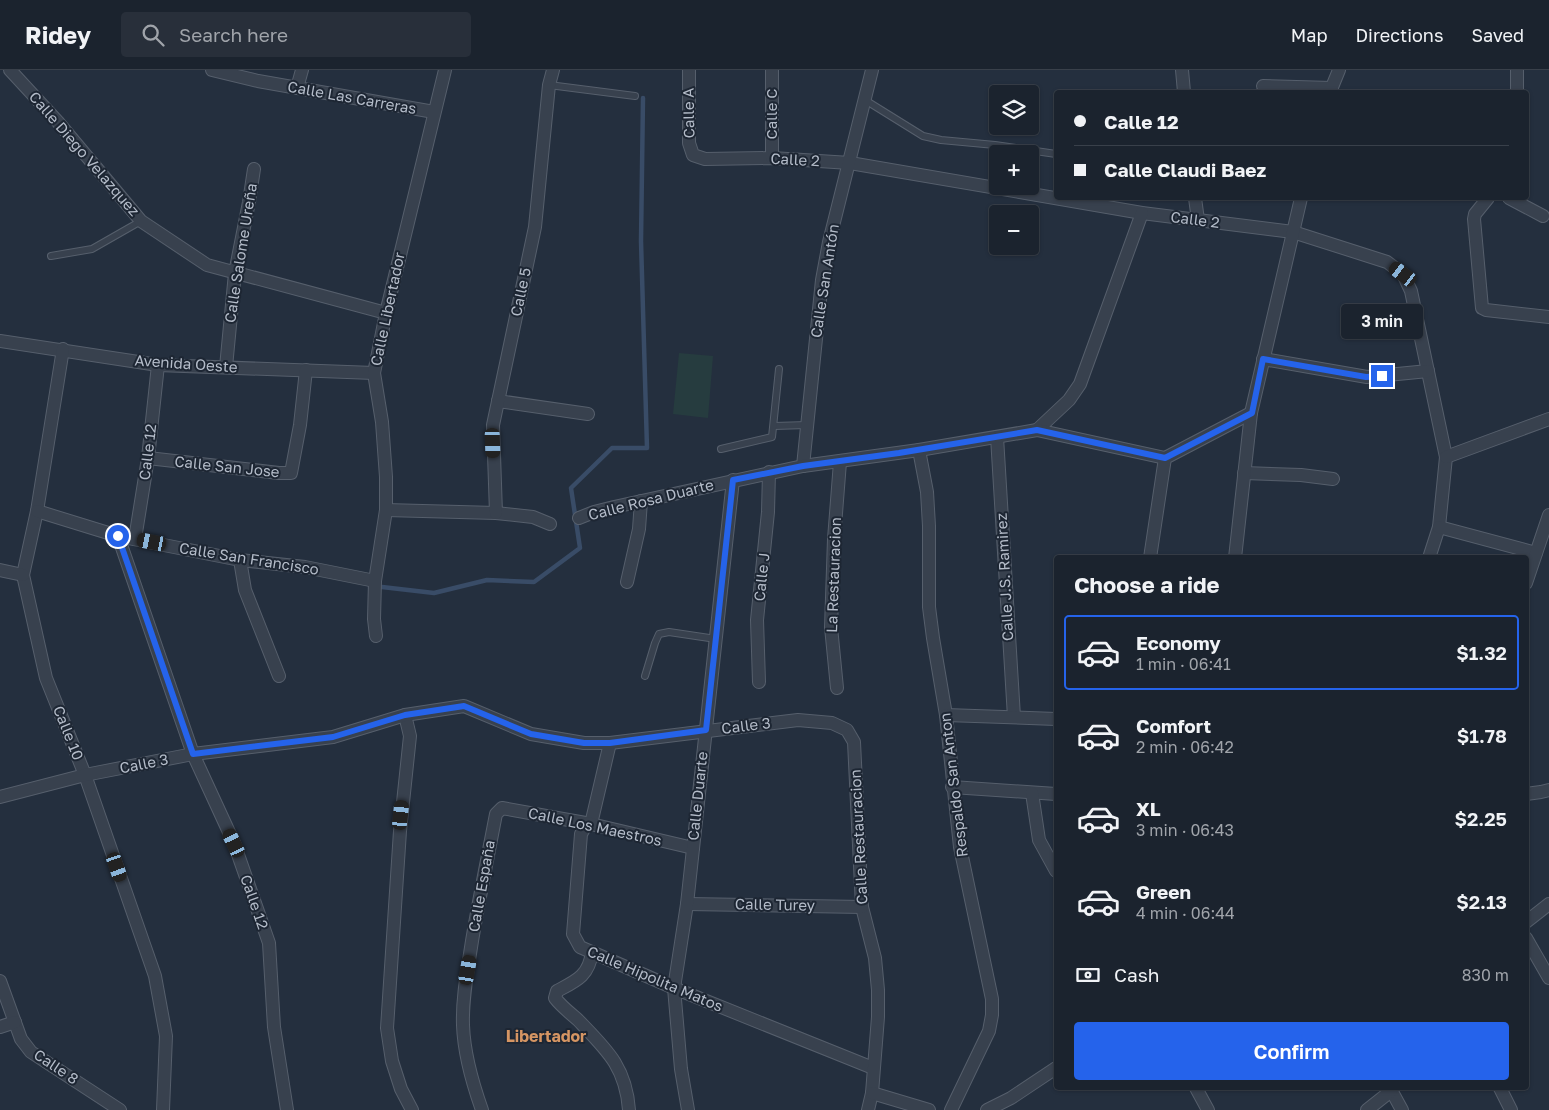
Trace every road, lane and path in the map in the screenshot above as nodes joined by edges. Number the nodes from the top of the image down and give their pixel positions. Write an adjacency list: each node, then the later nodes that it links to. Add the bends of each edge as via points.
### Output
1 (10, 70): 35 (street, Calle Diego Velazquez)
2 (212, 70): 14 (street, Calle Las Carreras)
3 (302, 70): 14 (street)
4 (445, 70): 20 (street, Calle Libertador)
5 (553, 70): 12 (street, Calle 5)
6 (689, 70): 21 (street, Calle A, via 689,144)
7 (772, 70): 23 (street, Calle C)
8 (872, 70): 19 (street, Calle San Antón)
9 (1182, 70): 15 (street)
10 (1339, 70): 16 (street)
11 (1517, 70): 17 (street)
12 (549, 86): 18 (lane); 50 (street, Calle 5, via 535,226)
13 (1263, 86): 16 (street)
14 (297, 88): 20 (street, Calle Las Carreras)
15 (1184, 90)
16 (1331, 90)
17 (1517, 90)
18 (635, 96)
19 (865, 100): 22 (lane, via 923,136); 24 (street, Calle San Antón)
20 (434, 112): 39 (street, Calle Libertador)
21 (693, 154): 23 (street, Calle 2, via 704,160)
22 (1054, 154)
23 (772, 158): 24 (street, Calle 2)
24 (850, 164): 26 (street, Calle 2); 54 (street, Calle San Antón, via 822,280)
25 (254, 169): 38 (street, Calle Salome Ureña)
26 (1054, 198)
27 (1065, 200): 32 (street, Calle 2)
28 (1195, 200): 34 (street)
29 (1301, 200): 36 (street)
30 (1486, 200): 40 (street, via 1474,219 1482,308)
31 (1513, 200): 33 (street)
32 (1142, 213): 34 (street, Calle 2); 56 (street, via 1080,384 1069,400)
33 (1543, 216)
34 (1198, 220): 36 (street, Calle 2)
35 (142, 221): 37 (lane, via 92,249); 38 (street, Calle Diego Velazquez, via 208,265)
36 (1293, 232): 43 (street); 48 (street, Calle 2, via 1388,262 1403,274 1411,291)
37 (50, 256)
38 (235, 273): 39 (street, Calle Diego Velazquez); 45 (street, Calle Salome Ureña)
39 (386, 313): 49 (street, Calle Libertador)
40 (1549, 317)
41 (0, 340): 42 (street, Avenida Oeste)
42 (63, 349): 44 (street, Avenida Oeste); 71 (street, Calle 10)
43 (1263, 359): 48 (street, via 1366,377); 51 (street)
44 (158, 365): 45 (street, Avenida Oeste); 61 (street, Calle 12)
45 (226, 367): 47 (street, Avenida Oeste)
46 (779, 369): 55 (lane)
47 (306, 370): 49 (street, Avenida Oeste); 61 (street, Calle San Jose, via 291,473)
48 (1428, 371): 60 (street, Calle 2)
49 (374, 373): 70 (street, Calle Libertador, via 382,422)
50 (498, 401): 52 (street); 72 (street, Calle 5, via 493,425)
51 (1252, 413): 62 (street); 66 (street)
52 (588, 414)
53 (1549, 419): 60 (street)
54 (807, 424): 55 (lane); 64 (street, Calle San Antón)
55 (774, 426): 58 (lane, via 772,437 768,439)
56 (1037, 430): 57 (street, Calle Rosa Duarte); 62 (street, Calle Rosa Duarte)
57 (997, 437): 59 (street, Calle Rosa Duarte); 97 (street, Calle J.S. Ramirez)
58 (721, 449)
59 (919, 450): 63 (street, Calle Rosa Duarte); 96 (street, Respaldo San Anton, via 927,492 931,622)
60 (1446, 457): 76 (street, Calle 2)
61 (148, 458): 78 (street, Calle 12)
62 (1165, 458): 80 (street)
63 (840, 462): 64 (street, Calle Rosa Duarte); 94 (street, La Restauracion, via 831,627)
64 (803, 466): 65 (street, Calle Rosa Duarte)
65 (769, 472): 68 (street, Calle Rosa Duarte); 93 (street, Calle J, via 757,620)
66 (1244, 473): 67 (street); 81 (street)
67 (1333, 479)
68 (733, 480): 69 (street, Calle Rosa Duarte); 90 (street, Calle Duarte)
69 (641, 501): 74 (street, Calle Rosa Duarte); 88 (street)
70 (386, 510): 72 (street); 87 (street, Calle Libertador)
71 (37, 511): 77 (street, Calle San Francisco); 86 (street, Calle 10)
72 (496, 513): 75 (street, via 533,517)
73 (1549, 515): 79 (street)
74 (579, 518)
75 (550, 524)
76 (1438, 527): 79 (street); 82 (street, Calle 2)
77 (118, 536): 78 (street, Calle San Francisco); 102 (street, Calle 12)
78 (135, 539): 83 (street, Calle San Francisco)
79 (1536, 554): 85 (street)
80 (1150, 555)
81 (1235, 555)
82 (1430, 555)
83 (240, 560): 87 (street, Calle San Francisco, via 305,567); 91 (street, via 245,590)
84 (0, 570): 86 (street)
85 (1529, 574)
86 (23, 575): 103 (street, Calle 10, via 46,678)
87 (375, 581): 89 (street, Calle Libertador)
88 (628, 582)
89 (376, 636)
90 (716, 639): 92 (lane, via 669,632 659,634); 99 (street, Calle Duarte)
91 (279, 676)
92 (645, 676)
93 (760, 682)
94 (837, 688)
95 (405, 715): 101 (street, Calle 3, via 464,706 531,734 584,743); 102 (street, Calle 3, via 333,737); 135 (street, via 410,736 400,831 387,1028 392,1061)
96 (946, 715): 97 (street); 104 (street, Respaldo San Anton)
97 (1014, 717): 98 (street)
98 (1054, 719)
99 (706, 730): 100 (street, Calle 3, via 798,720 832,723); 101 (street, Calle 3); 112 (street, Calle Duarte)
100 (847, 730): 116 (street, Calle Restauracion, via 854,742)
101 (610, 743): 111 (street, Calle Hipolita Matos)
102 (193, 754): 103 (street, Calle 3); 134 (street, Calle 12, via 234,843 269,943 274,1027)
103 (85, 775): 109 (street, Calle 3); 133 (street, Calle 10, via 156,976 166,1036)
104 (952, 787): 106 (street); 141 (street, Respaldo San Anton, via 960,847 992,999 992,1016)
105 (1549, 790): 108 (street)
106 (1032, 792): 107 (street); 113 (street, via 1039,840)
107 (1054, 794)
108 (1529, 794)
109 (0, 797)
110 (498, 810): 111 (street, Calle Los Maestros, via 502,808); 136 (street, Calle España, via 481,889 463,1024 466,1054)
111 (591, 824): 112 (street, Calle Los Maestros); 119 (street, Calle Hipolita Matos, via 581,834 573,934 580,947)
112 (693, 848): 114 (street, Calle Duarte)
113 (1054, 867)
114 (687, 904): 116 (street, Calle Turey); 122 (street, Calle Duarte)
115 (1549, 904): 117 (street)
116 (862, 907): 125 (street, Calle Restauracion, via 875,958 878,990)
117 (1529, 920)
118 (1529, 943): 120 (street)
119 (592, 952): 122 (street, Calle Hipolita Matos); 137 (street, via 587,971 575,982 556,991 555,998 616,1064 627,1090)
120 (1549, 978)
121 (0, 981): 123 (street, Calle 8)
122 (674, 988): 125 (street, Calle Hipolita Matos); 138 (street, Calle Duarte)
123 (14, 1022): 124 (street); 132 (street, Calle 8, via 31,1052)
124 (0, 1027)
125 (873, 1068): 131 (street, Calle Restauracion)
126 (1054, 1069): 142 (street)
127 (1197, 1090): 143 (street)
128 (1389, 1090): 144 (street)
129 (1391, 1090): 145 (street)
130 (1501, 1090): 146 (street)
131 (872, 1093): 139 (street); 140 (street)
132 (120, 1110)
133 (163, 1110)
134 (288, 1110)
135 (412, 1110)
136 (482, 1110)
137 (629, 1110)
138 (688, 1110)
139 (868, 1110)
140 (927, 1110)
141 (951, 1110)
142 (987, 1110)
143 (1208, 1110)
144 (1367, 1110)
145 (1402, 1110)
146 (1511, 1110)

